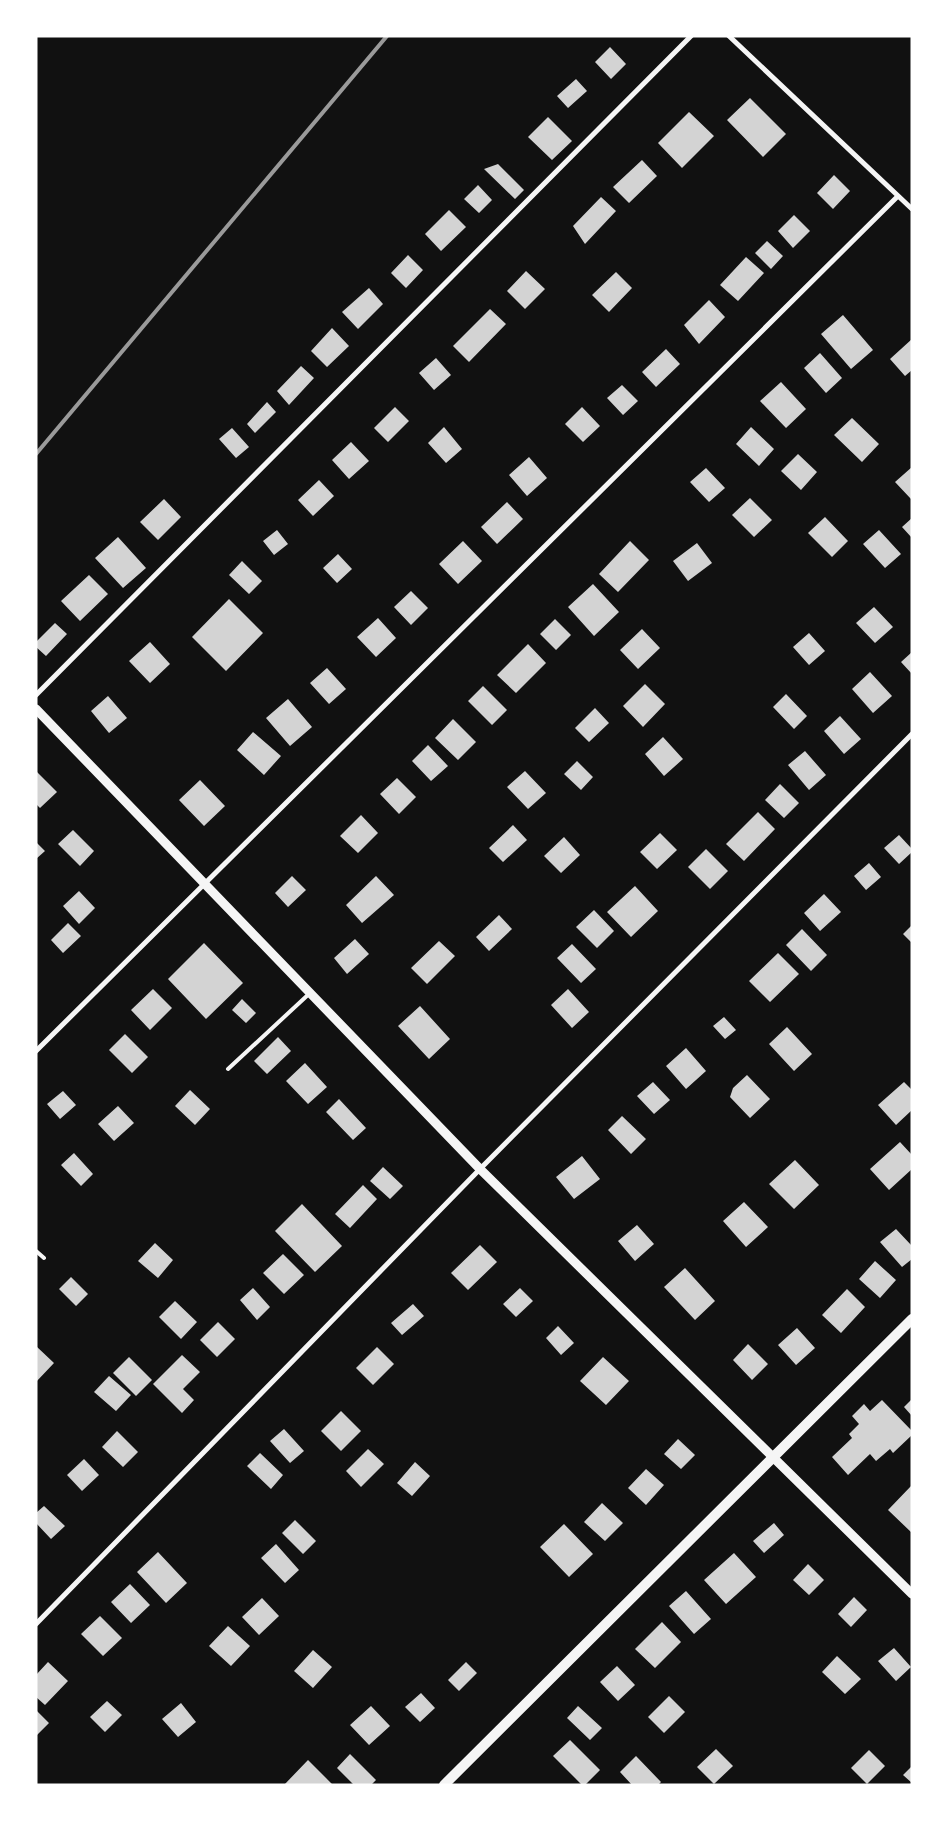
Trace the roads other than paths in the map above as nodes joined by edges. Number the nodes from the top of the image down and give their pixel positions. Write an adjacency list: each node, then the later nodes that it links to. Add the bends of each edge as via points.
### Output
1 (691, 36): 5 (street)
2 (729, 36): 3 (street)
3 (898, 196): 4 (street); 8 (street)
4 (912, 209)
5 (36, 695)
6 (36, 709): 8 (street)
7 (912, 734): 12 (street)
8 (204, 883): 9 (street); 10 (street)
9 (310, 993): 11 (lane); 12 (street)
10 (36, 1051)
11 (228, 1069)
12 (480, 1169): 16 (street); 18 (street)
13 (36, 1250): 14 (lane)
14 (44, 1258)
15 (912, 1319): 16 (main road)
16 (772, 1458): 17 (street); 19 (main road)
17 (912, 1594)
18 (36, 1624)
19 (444, 1785)

